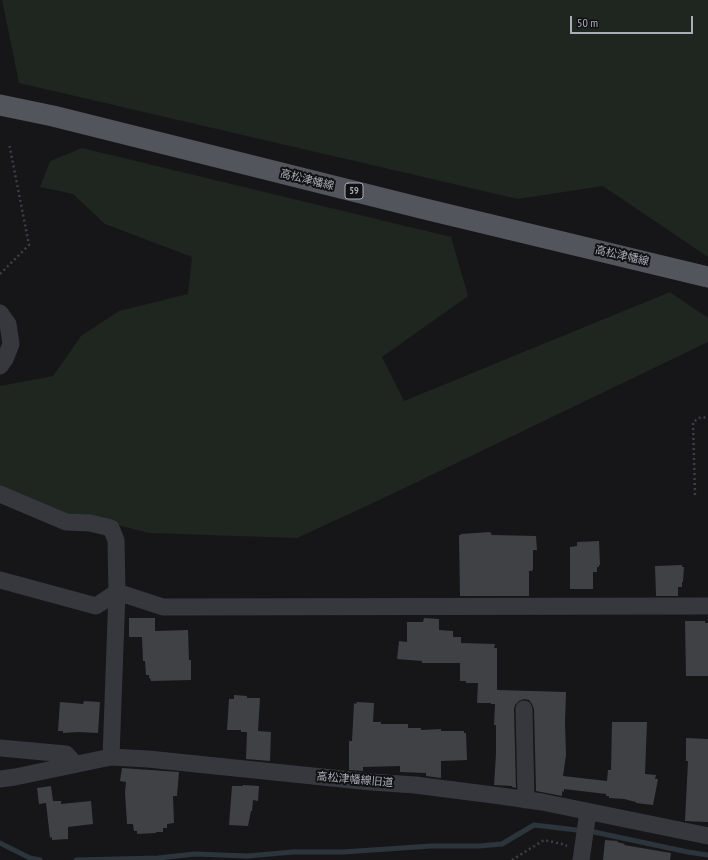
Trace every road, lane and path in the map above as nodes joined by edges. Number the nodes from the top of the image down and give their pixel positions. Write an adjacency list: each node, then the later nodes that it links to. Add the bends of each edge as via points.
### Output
1 (0, 105): 4 (main road, 高松津幡線 / 59)
2 (8, 143): 3 (path, via 29,245)
3 (0, 274)
4 (708, 277)
5 (0, 313): 6 (street, via 8,324 11,344)
6 (0, 366)
7 (708, 418): 9 (path, via 701,417 693,422)
8 (0, 494): 11 (street, via 66,522 90,523 111,528 116,540)
9 (695, 495)
10 (0, 580): 11 (street, via 96,606)
11 (118, 592): 12 (street, via 164,606); 15 (street)
12 (708, 606)
13 (524, 709): 18 (street)
14 (0, 748): 16 (street, via 66,754)
15 (111, 757): 16 (street, 高松津幡線旧道); 18 (street, 高松津幡線旧道, via 415,785)
16 (75, 764): 17 (street, 高松津幡線旧道)
17 (0, 779)
18 (526, 800): 19 (street, 高松津幡線旧道, via 542,802)
19 (587, 816): 20 (street, 高松津幡線旧道); 21 (street)
20 (708, 836)
21 (582, 851): 22 (path, via 544,840)
22 (512, 860)

